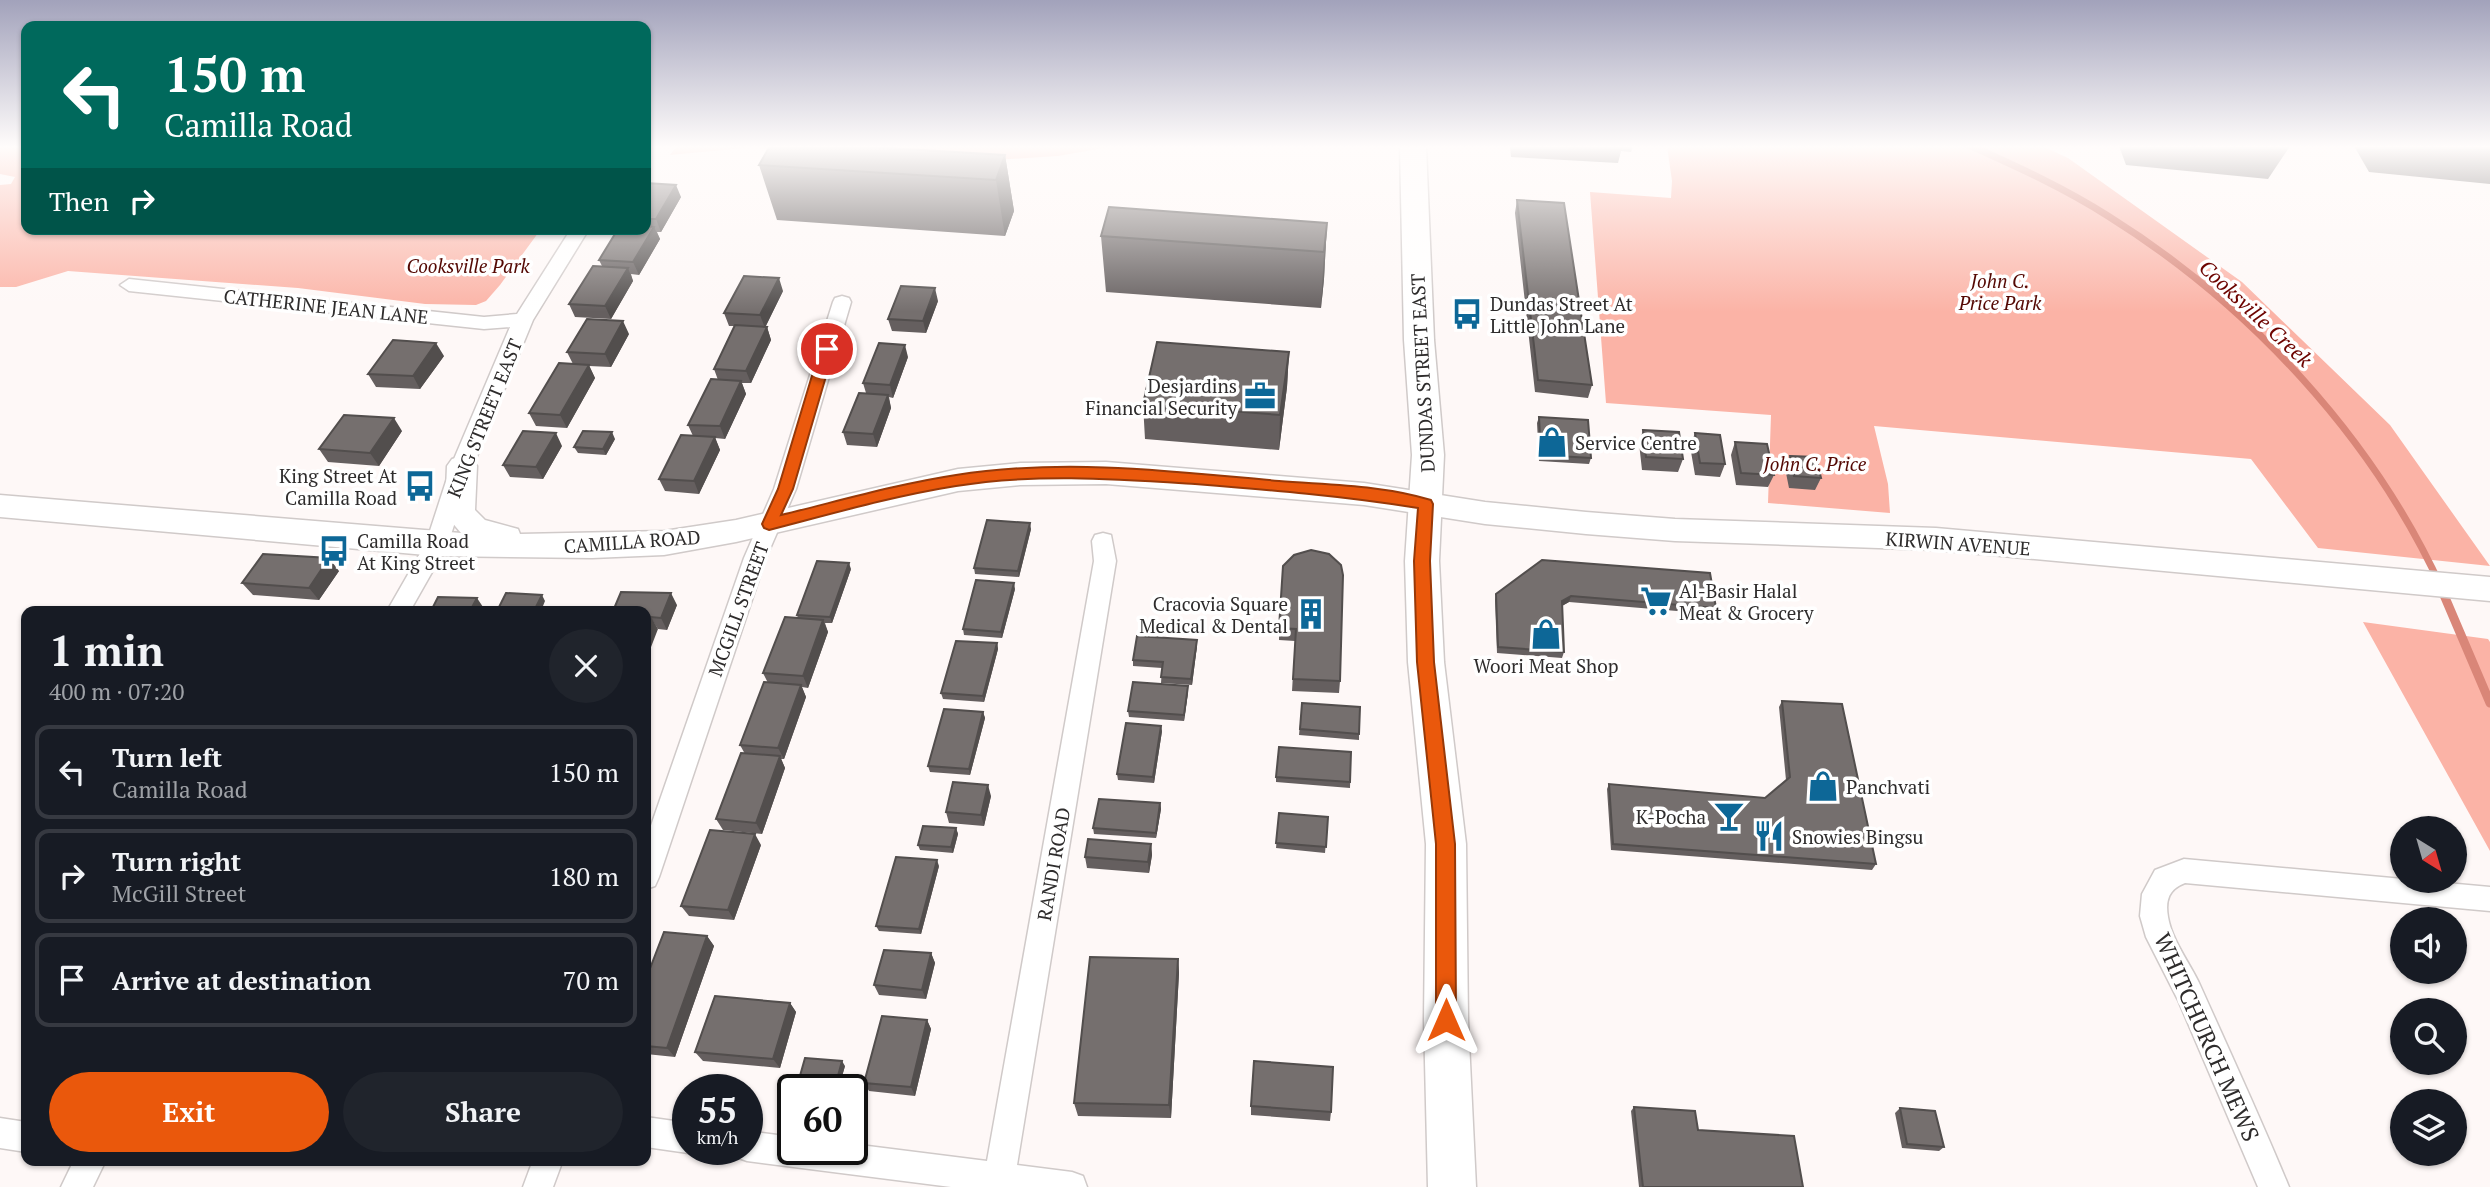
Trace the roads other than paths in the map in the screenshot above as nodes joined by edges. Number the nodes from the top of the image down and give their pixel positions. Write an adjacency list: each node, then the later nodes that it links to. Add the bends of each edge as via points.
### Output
1 (1415, 201): 7 (main road, DUNDAS STREET EAST, via 1428,455)
2 (576, 235): 5 (street, KING STREET EAST)
3 (129, 285): 5 (street, CATHERINE JEAN LANE, via 484,323)
4 (842, 302): 9 (street, MCGILL STREET, via 785,489)
5 (523, 320): 6 (street, KING STREET EAST)
6 (462, 466): 11 (street, KING STREET EAST); 12 (street, via 460,514 475,528 501,536)
7 (1426, 504): 9 (street, CAMILLA ROAD, via 1186,478 1048,473 932,485); 13 (street, KIRWIN AVENUE, via 1612,525 1936,539); 28 (main road, DUNDAS STREET EAST, via 1422,561 1426,662 1446,844)
8 (0, 506): 11 (street, CAMILLA ROAD)
9 (769, 524): 12 (street, CAMILLA ROAD, via 664,543); 15 (street, MCGILL STREET)
10 (1103, 541): 24 (street, RANDI ROAD, via 1105,561)
11 (437, 544): 12 (street, CAMILLA ROAD); 14 (street, KING STREET EAST)
12 (592, 546)
13 (2484, 589)
14 (401, 606)
15 (651, 862)
16 (2490, 899): 29 (street, WHITCHURCH MEWS, via 2184,871 2164,879 2155,894 2154,916 2160,937)
17 (0, 1133): 19 (street)
18 (651, 1133): 20 (street)
19 (21, 1136)
20 (672, 1136)
21 (763, 1148): 24 (street)
22 (88, 1166): 25 (street)
23 (546, 1166): 26 (street)
24 (1000, 1183): 27 (street)
25 (76, 1187)
26 (538, 1187)
27 (1072, 1187)
28 (1452, 1187)
29 (2274, 1187)

